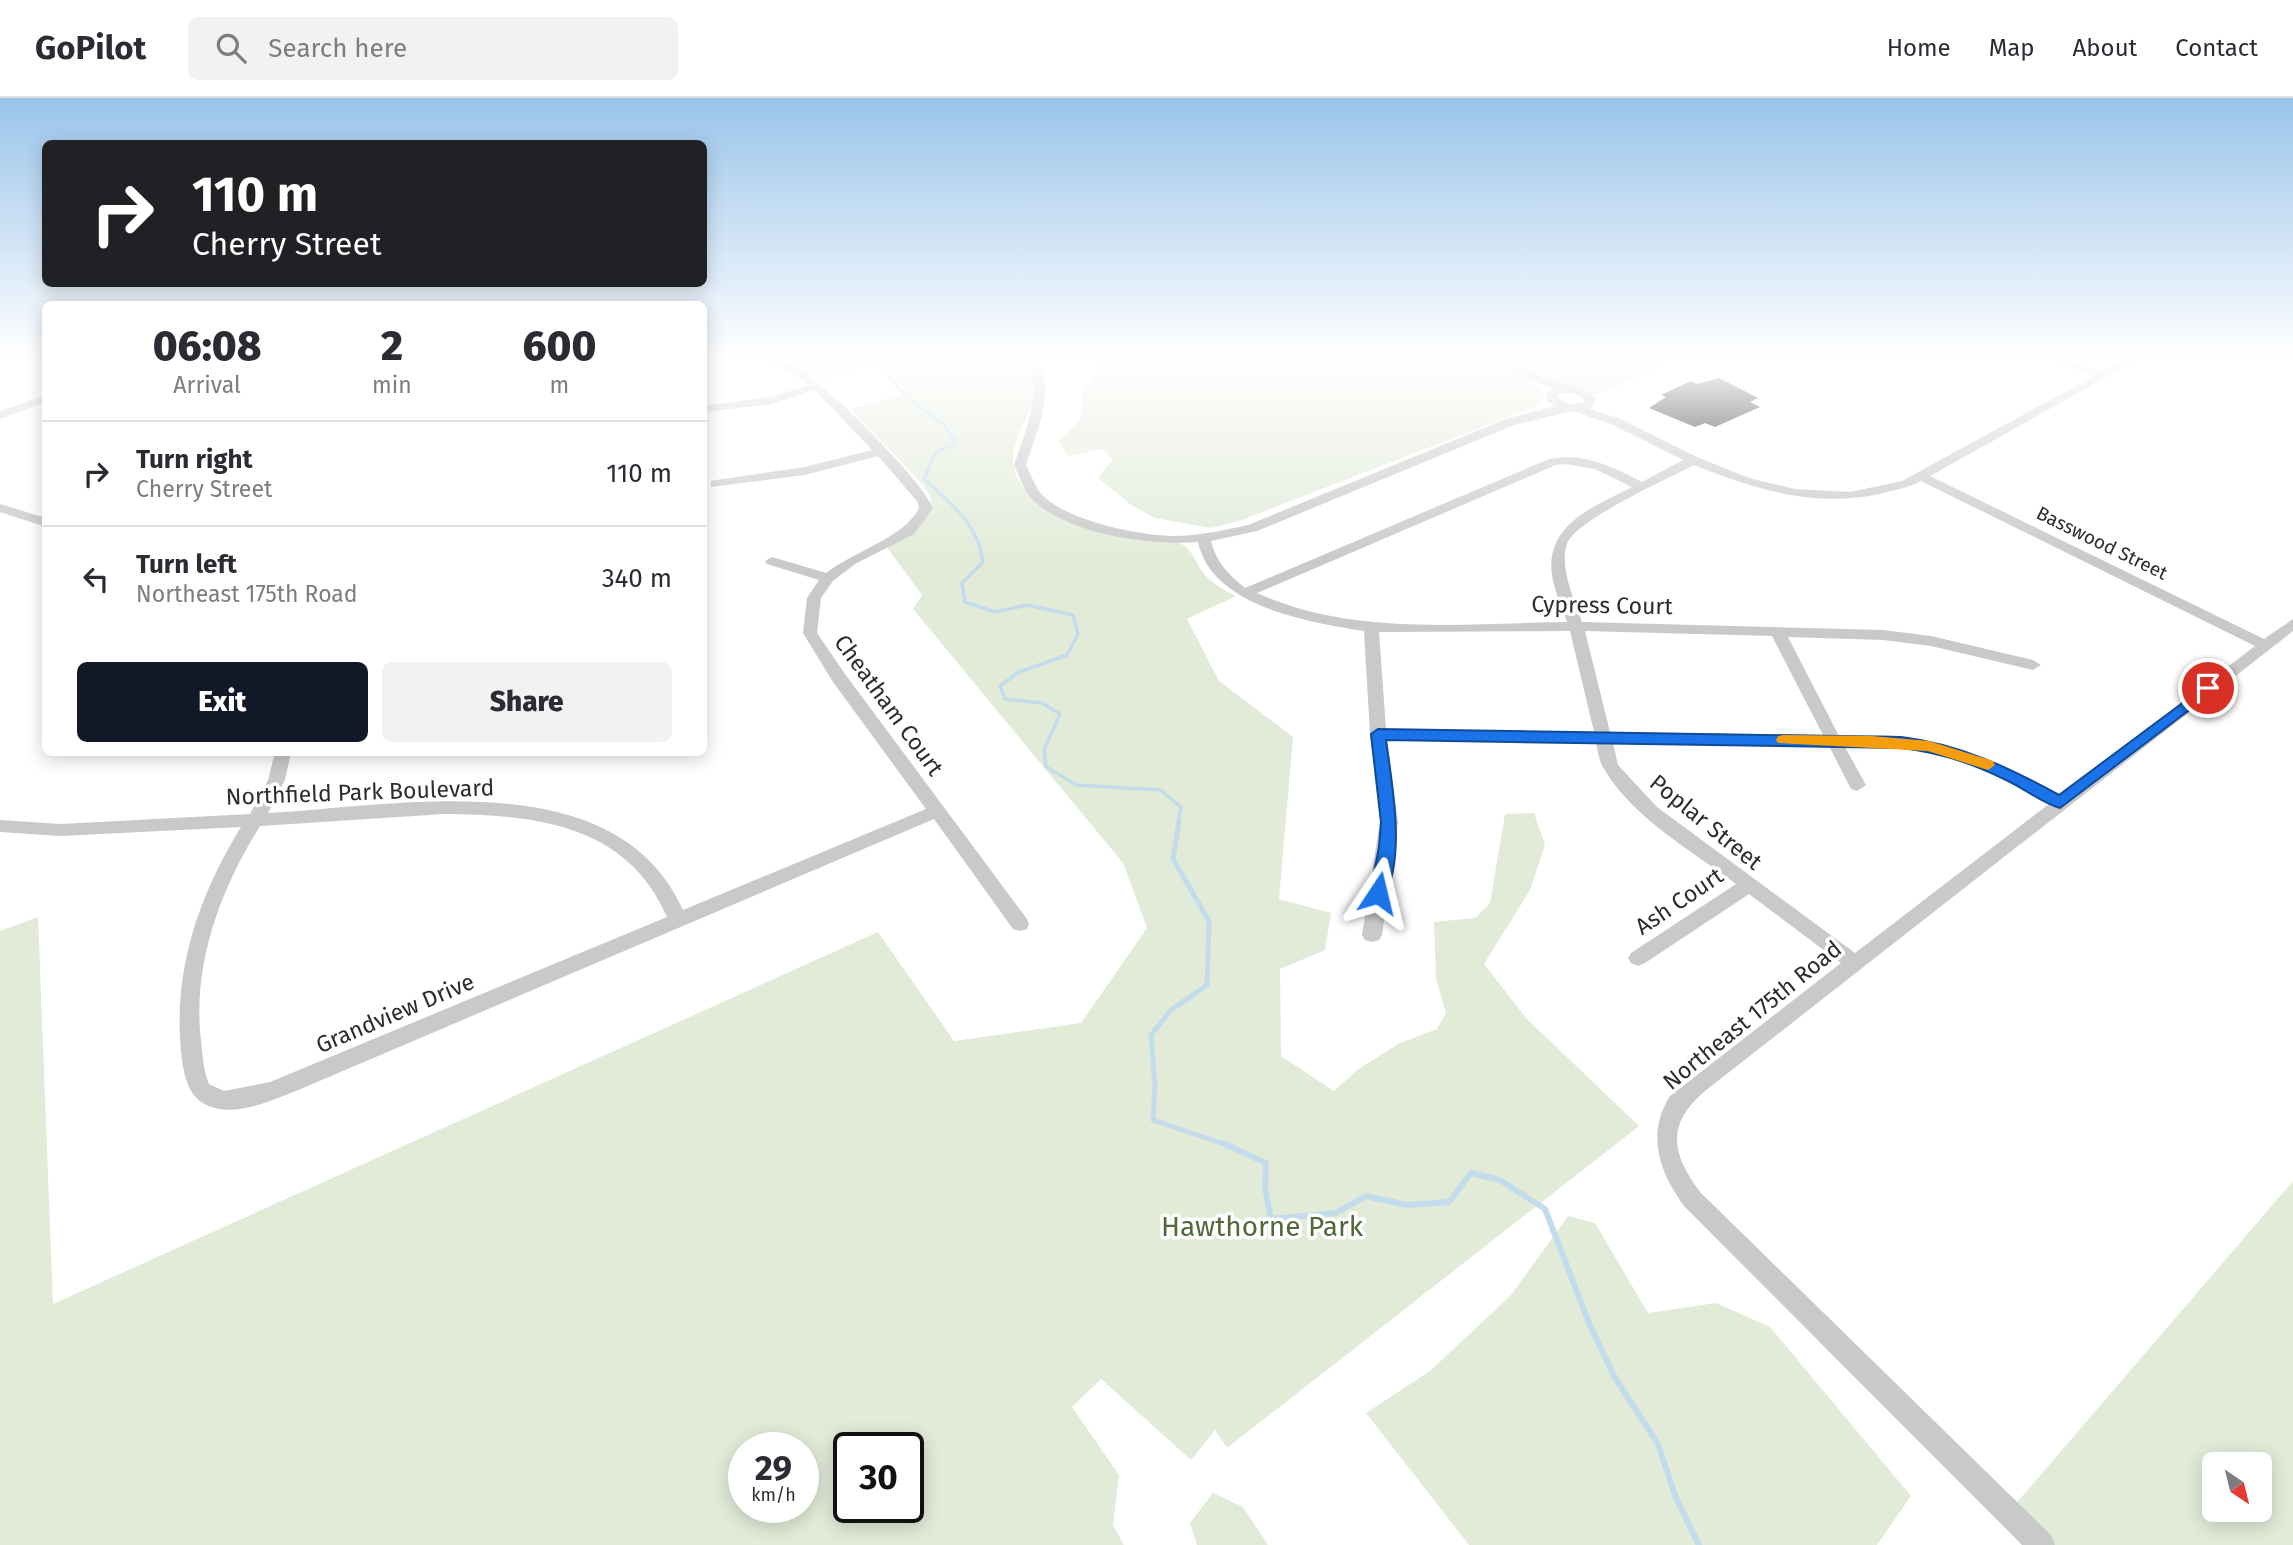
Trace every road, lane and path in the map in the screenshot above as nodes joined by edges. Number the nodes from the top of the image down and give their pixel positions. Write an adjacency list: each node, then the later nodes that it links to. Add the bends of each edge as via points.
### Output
1 (857, 428): 6 (street, Cheatham Court)
2 (1030, 428): 13 (street, via 1020,465 1036,496 1074,520 1124,534 1173,540)
3 (1497, 428): 13 (street, via 1252,528)
4 (1628, 428): 7 (street)
5 (2009, 428): 8 (street)
6 (881, 452): 9 (street); 15 (street, Cheatham Court, via 923,500 923,514 909,531 850,561)
7 (1693, 460): 8 (street, via 1745,481 1819,495 1871,494); 10 (street, Poplar Street)
8 (1922, 476): 21 (street, Basswood Street)
9 (716, 484)
10 (1643, 487): 16 (street, via 1589,461 1553,462); 18 (street, Poplar Street, via 1581,521 1560,544 1559,575)
11 (0, 508): 12 (street)
12 (42, 522)
13 (1204, 538): 16 (street, Cypress Court, via 1216,570)
14 (772, 561): 15 (street)
15 (828, 578): 29 (street, Cheatham Court, via 814,598 810,633)
16 (1245, 593): 19 (street, Cypress Court, via 1300,613)
17 (2293, 624): 21 (street, Northeast 175th Road)
18 (1576, 626): 19 (street, Cypress Court); 20 (street, Cypress Court); 24 (street, Poplar Street)
19 (1371, 628): 23 (street)
20 (1777, 631): 22 (street, Cypress Court, via 1931,641); 25 (street)
21 (2265, 645): 28 (street, Northeast 175th Road)
22 (2033, 665)
23 (1378, 734): 24 (street); 35 (street, via 1389,822)
24 (1602, 737): 25 (street); 32 (street, Poplar Street, via 1610,766 1627,788)
25 (1835, 740): 27 (street); 28 (street, via 1941,749 1997,769)
26 (282, 756): 30 (street, Grandview Drive, via 273,792)
27 (1857, 785)
28 (2060, 803): 37 (street, Northeast 175th Road)
29 (937, 811): 33 (street, Grandview Drive); 34 (street, Cheatham Court)
30 (255, 821): 31 (street, Northfield Park Boulevard, via 61,830); 33 (street, Northfield Park Boulevard, via 453,809 539,814 617,842 647,866); 33 (street, Grandview Drive, via 235,854 197,940 190,986 189,1037 201,1089 230,1101 254,1097)
31 (0, 826)
32 (1747, 886): 36 (street, Ash Court); 37 (street, Poplar Street)
33 (677, 919)
34 (1020, 924)
35 (1372, 935)
36 (1639, 958)
37 (1855, 963): 38 (street, Northeast 175th Road, via 1679,1103 1668,1126 1675,1174 1692,1199)
38 (2041, 1545)

